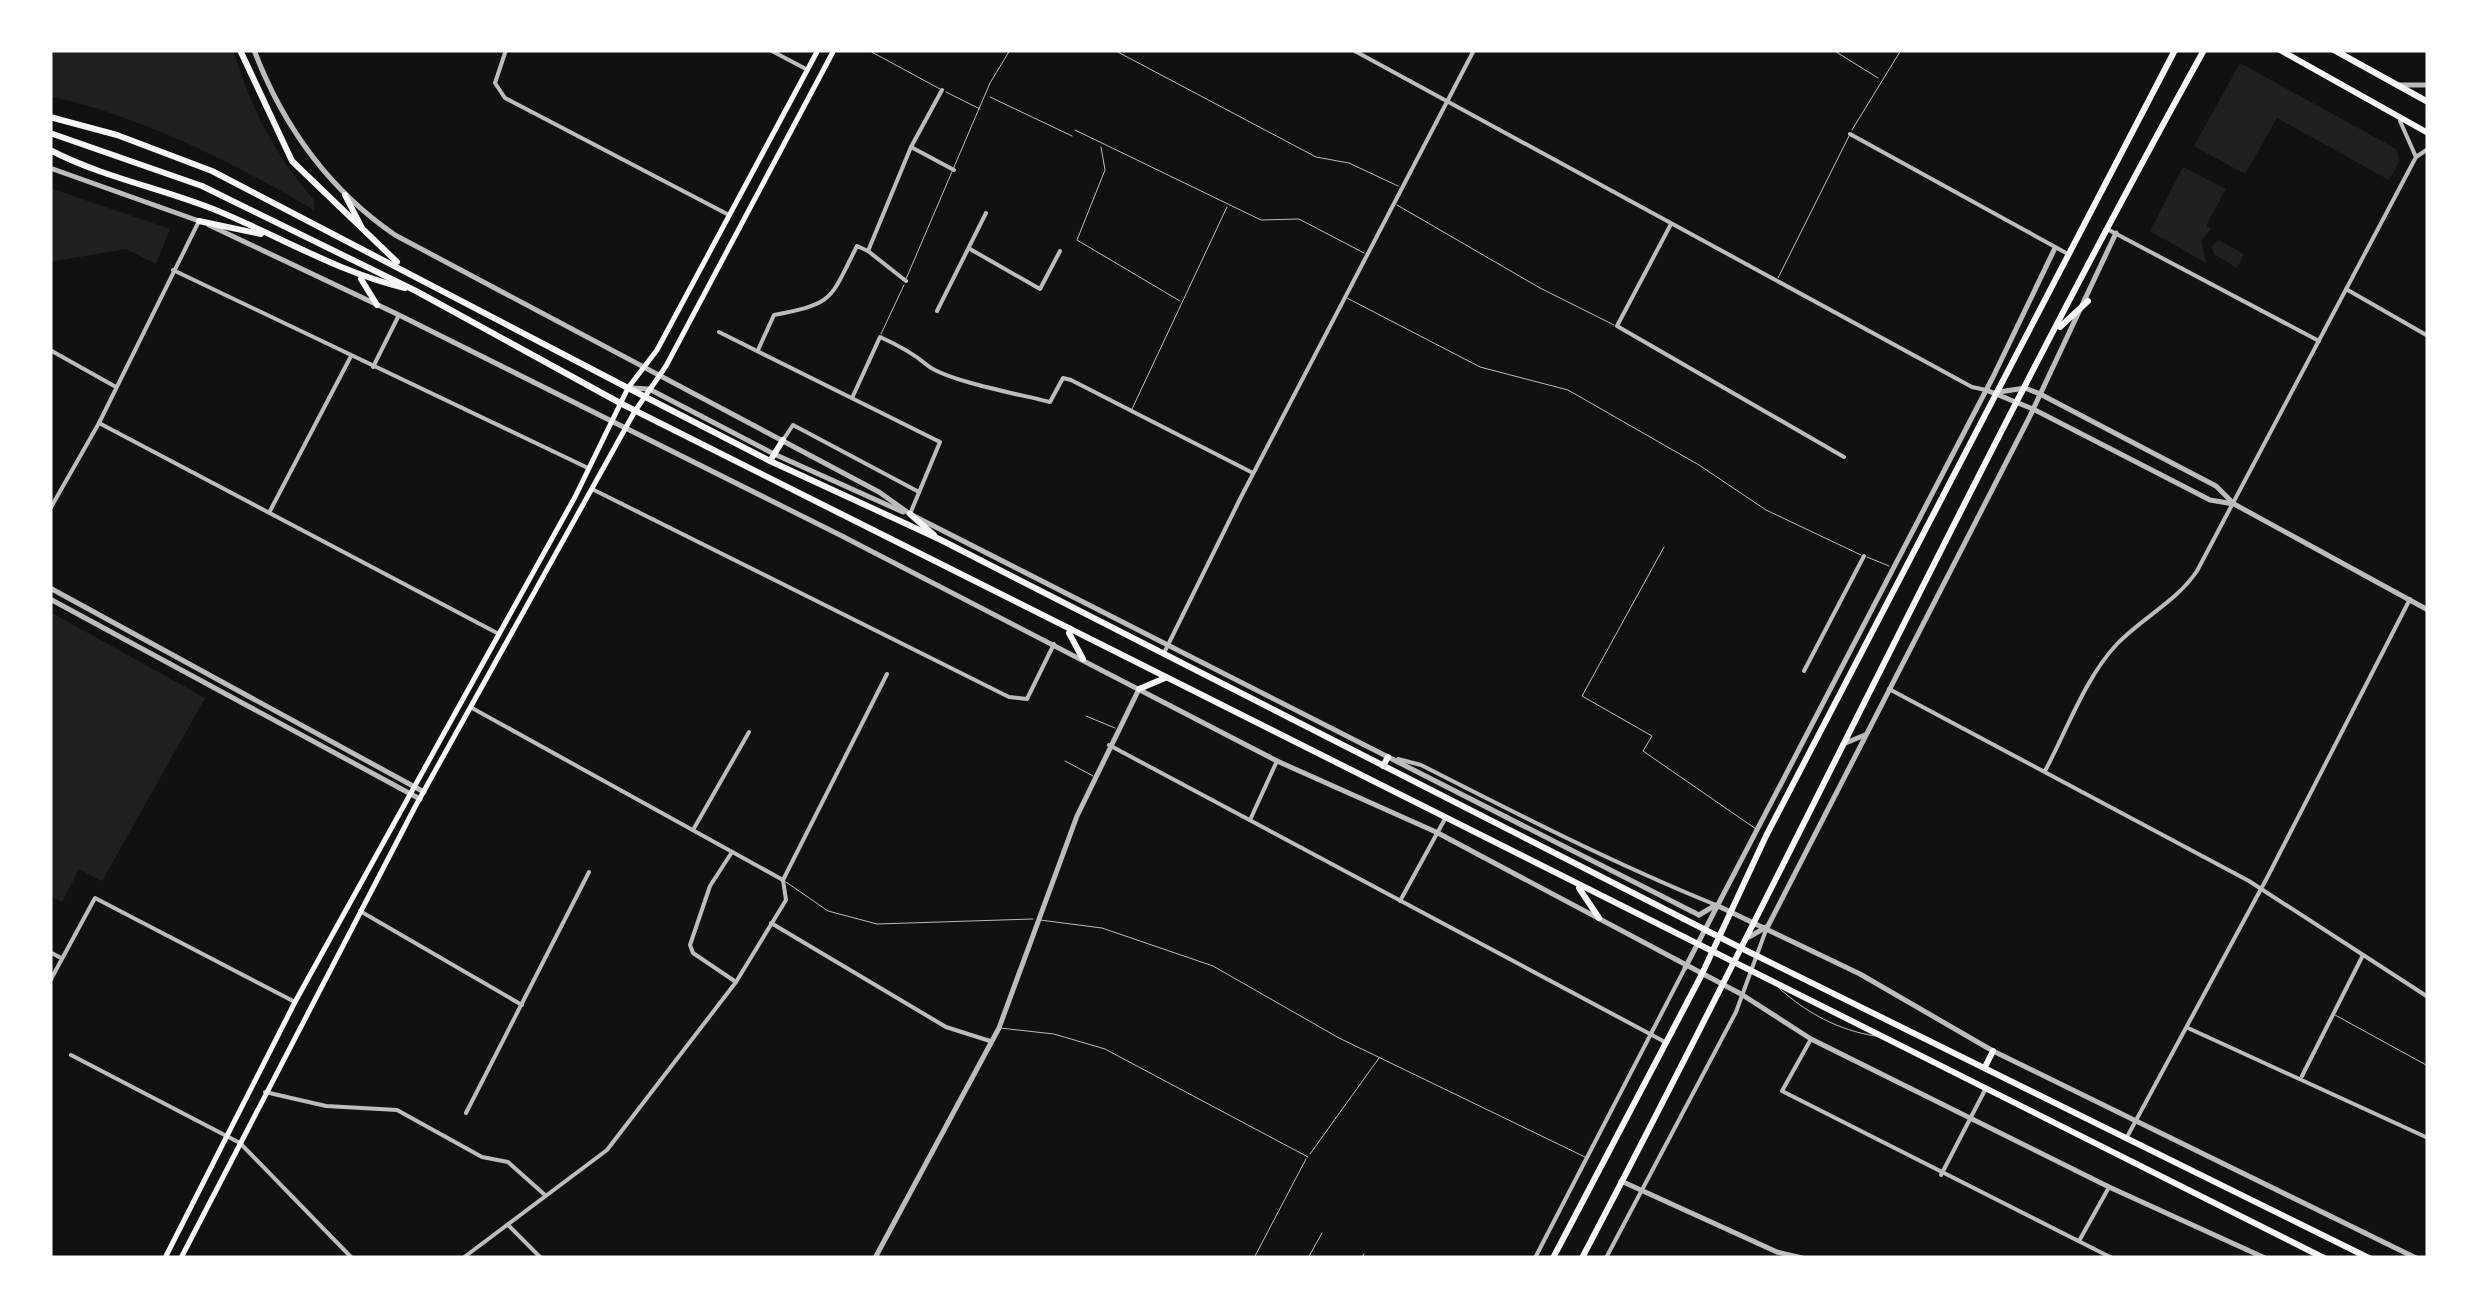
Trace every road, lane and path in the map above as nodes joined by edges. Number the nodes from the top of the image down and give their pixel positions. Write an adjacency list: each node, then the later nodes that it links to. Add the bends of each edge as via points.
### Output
1 (240, 50): 52 (main road, via 292,160)
2 (254, 50): 42 (street, via 303,149)
3 (506, 50): 46 (street, via 495,83 505,98)
4 (770, 50): 18 (street)
5 (818, 50): 18 (main road)
6 (834, 50): 83 (main road)
7 (868, 50): 22 (lane)
8 (1010, 50): 23 (lane)
9 (1114, 50): 41 (lane, via 1316,157 1349,163)
10 (1353, 50): 25 (street)
11 (1474, 50): 25 (street)
12 (1832, 50): 19 (lane)
13 (1901, 50): 19 (lane)
14 (2176, 50): 58 (main road)
15 (2204, 50): 49 (main road)
16 (2280, 50): 27 (main road)
17 (2334, 50): 20 (main road)
18 (809, 70): 46 (main road)
19 (1881, 79): 32 (lane)
20 (2397, 85): 21 (street); 24 (main road)
21 (2428, 85)
22 (942, 90): 26 (lane); 35 (street)
23 (987, 96): 26 (lane); 33 (lane)
24 (2428, 102)
25 (1448, 103): 41 (street); 48 (street)
26 (981, 109): 40 (lane)
27 (2398, 116): 30 (main road); 38 (street)
28 (50, 117): 60 (main road, via 164,151)
29 (1075, 130): 34 (lane)
30 (2428, 133)
31 (50, 134): 65 (main road, via 202,186)
32 (1850, 134): 53 (street); 63 (lane)
33 (1072, 136)
34 (1100, 144): 44 (lane); 68 (lane, via 1106,170 1077,240)
35 (911, 147): 40 (street); 56 (street)
36 (2428, 149): 38 (street)
37 (50, 150): 51 (main road)
38 (2416, 157): 64 (street)
39 (50, 168): 47 (street)
40 (954, 170): 62 (lane)
41 (1402, 188): 43 (street)
42 (346, 195): 52 (main road); 82 (street, via 395,235)
43 (1394, 203): 57 (street); 72 (lane)
44 (1228, 204): 57 (lane, via 1260,220 1299,218); 68 (lane)
45 (986, 213): 54 (street)
46 (730, 216): 82 (main road)
47 (199, 220): 51 (main road); 59 (street); 69 (street)
48 (1671, 224): 63 (street); 72 (street)
49 (2107, 229): 50 (street); 73 (main road)
50 (2116, 233): 67 (street); 77 (street)
51 (272, 236): 61 (main road)
52 (368, 237): 60 (main road)
53 (2055, 248): 58 (street); 87 (street)
54 (970, 250): 55 (street, via 1040,288); 70 (street)
55 (1060, 250)
56 (868, 251): 62 (street); 79 (street, via 857,246 820,306 774,315)
57 (1366, 254): 66 (street)
58 (2068, 254): 89 (main road)
59 (173, 270): 80 (street); 84 (street)
60 (414, 275): 85 (main road)
61 (360, 278): 65 (main road); 69 (main road)
62 (906, 281): 76 (lane)
63 (1777, 281): 87 (street)
64 (2346, 290): 75 (street); 77 (street)
65 (416, 291): 93 (main road)
66 (1344, 296): 104 (street); 113 (lane, via 1480,368 1568,390 1766,510)
67 (2088, 301): 73 (main road); 90 (street)
68 (1181, 302): 96 (lane)
69 (377, 306): 71 (street)
70 (937, 311)
71 (399, 314): 81 (street); 98 (street)
72 (1617, 326): 101 (street)
73 (2055, 331): 86 (main road)
74 (719, 332): 79 (street)
75 (2428, 336)
76 (880, 337): 91 (street); 96 (street, via 974,383 1050,402 1064,378)
77 (2319, 340): 107 (street)
78 (50, 350): 84 (street)
79 (758, 350): 91 (street)
80 (350, 358): 81 (street); 109 (street)
81 (372, 367): 103 (street)
82 (642, 368): 83 (street); 85 (main road)
83 (658, 376): 88 (main road); 100 (street)
84 (116, 388): 97 (street)
85 (628, 388): 88 (main road); 93 (main road)
86 (2024, 388): 89 (street); 90 (street); 92 (main road)
87 (1986, 390): 89 (street); 114 (street)
88 (647, 393): 95 (main road); 102 (main road)
89 (1995, 393): 92 (street); 150 (main road)
90 (2040, 394): 94 (street); 107 (street, via 2216,486)
91 (854, 396): 106 (street, via 940,442)
92 (2018, 402): 94 (street); 135 (main road)
93 (620, 403): 95 (main road); 98 (main road)
94 (2034, 409): 107 (street, via 2210,500); 129 (street)
95 (636, 411): 99 (main road); 119 (main road)
96 (1131, 412): 104 (street)
97 (98, 423): 108 (street); 109 (street)
98 (610, 423): 99 (street); 103 (main road)
99 (625, 430): 105 (main road); 121 (street)
100 (783, 440): 102 (main road); 106 (street, via 793,425); 110 (street)
101 (1844, 457)
102 (772, 458): 110 (street); 111 (main road)
103 (588, 468): 120 (main road)
104 (1254, 473): 122 (street)
105 (592, 489): 121 (street, via 1009,697 1027,699); 130 (main road)
106 (920, 493): 110 (street)
107 (2234, 504): 117 (street); 141 (street, via 2187,586 2107,656)
108 (50, 509)
109 (270, 511): 120 (street)
110 (910, 514): 111 (main road); 122 (street)
111 (939, 539): 123 (main road)
112 (1664, 547): 147 (lane, via 1582,696 1652,736 1642,752)
113 (1864, 556): 114 (lane); 125 (street)
114 (1892, 568): 147 (street)
115 (50, 588): 143 (street)
116 (50, 599): 143 (street)
117 (2410, 599): 118 (street); 155 (street)
118 (2428, 610)
119 (1069, 632): 124 (main road); 127 (main road)
120 (497, 633): 143 (main road)
121 (1054, 644): 124 (street)
122 (1169, 644): 123 (street); 137 (street)
123 (1164, 653): 140 (main road)
124 (1082, 659): 128 (street)
125 (1804, 671)
126 (887, 674): 153 (street)
127 (1166, 678): 128 (main road); 145 (main road)
128 (1139, 688): 132 (street); 138 (street)
129 (1890, 689): 134 (street); 141 (street)
130 (472, 708): 144 (main road); 148 (street)
131 (1086, 716): 132 (lane)
132 (1118, 729): 136 (street)
133 (748, 732): 148 (street)
134 (1865, 735): 135 (street); 165 (street)
135 (1840, 745): 163 (main road)
136 (1109, 746): 142 (street); 146 (street)
137 (1388, 757): 140 (main road); 157 (street, via 1422,765 1601,857); 160 (street)
138 (1277, 760): 146 (street); 149 (street)
139 (1064, 761): 142 (lane)
140 (1383, 766): 166 (main road)
141 (2045, 771): 155 (street)
142 (1095, 777): 162 (street)
143 (411, 790): 144 (street); 182 (main road)
144 (422, 796): 158 (main road)
145 (1446, 817): 149 (street); 154 (main road)
146 (1249, 822): 156 (street)
147 (1755, 828): 150 (lane); 157 (street)
148 (694, 830): 151 (street)
149 (1436, 832): 156 (street); 161 (street)
150 (1766, 836): 159 (main road)
151 (732, 852): 153 (street); 178 (street, via 710,886 690,946)
152 (589, 872): 183 (street)
153 (784, 880): 162 (lane, via 828,911 877,924); 164 (street, via 786,900)
154 (1579, 887): 161 (main road); 169 (main road)
155 (2262, 889): 172 (street); 185 (street)
156 (1400, 901): 187 (street)
157 (1716, 905): 159 (street); 160 (street); 166 (street)
158 (360, 911): 183 (street); 198 (main road)
159 (1730, 911): 163 (street); 167 (main road)
160 (1699, 914): 166 (street)
161 (1599, 918): 175 (street)
162 (1037, 920): 186 (street); 193 (lane, via 1102,928 1213,966)
163 (1752, 920): 165 (street); 168 (main road)
164 (771, 923): 178 (street); 189 (street, via 946,1027)
165 (1768, 926): 168 (street); 180 (street); 191 (street)
166 (1703, 930): 167 (main road); 169 (street)
167 (1718, 936): 168 (main road); 171 (main road)
168 (1740, 944): 174 (main road); 195 (main road)
169 (1696, 946): 171 (main road); 175 (street)
170 (50, 952): 173 (street)
171 (1711, 954): 174 (main road); 176 (main road)
172 (2363, 955): 181 (street); 184 (street)
173 (61, 958): 177 (street); 182 (street, via 95,898)
174 (1732, 964): 179 (main road); 197 (main road)
175 (1685, 968): 176 (street); 187 (street)
176 (1701, 976): 179 (street); 190 (main road)
177 (50, 981)
178 (736, 982): 213 (street, via 606,1150)
179 (1722, 986): 180 (street); 210 (main road)
180 (1741, 994): 188 (street); 212 (street)
181 (2428, 997)
182 (295, 1002): 202 (main road)
183 (522, 1005): 199 (street)
184 (2334, 1014): 194 (lane); 196 (street)
185 (2186, 1027): 196 (street); 201 (street)
186 (1000, 1028): 189 (street); 206 (lane, via 1105,1049)
187 (1653, 1036): 190 (street); 207 (street)
188 (1811, 1039): 200 (street); 209 (street, via 1782,1091)
189 (992, 1042): 222 (street)
190 (1667, 1043): 208 (main road)
191 (1993, 1051): 195 (main road); 201 (street)
192 (71, 1055): 202 (street)
193 (1380, 1056): 206 (lane); 207 (lane)
194 (2428, 1066)
195 (1985, 1067): 203 (main road)
196 (2301, 1077): 204 (street)
197 (1986, 1088): 200 (street); 232 (main road)
198 (265, 1092): 205 (main road); 213 (street, via 326,1106 397,1110 482,1157 508,1162)
199 (466, 1113)
200 (1970, 1117): 209 (street); 211 (street)
201 (2136, 1119): 203 (street); 234 (street)
202 (228, 1135): 205 (street); 217 (main road)
203 (2127, 1137): 233 (main road)
204 (2428, 1138)
205 (240, 1143): 218 (main road); 219 (street)
206 (1308, 1157): 223 (lane)
207 (1587, 1158): 208 (lane); 225 (street)
208 (1604, 1166): 226 (main road)
209 (1942, 1175): 216 (street)
210 (1621, 1182): 212 (street); 227 (main road)
211 (2109, 1187): 216 (street); 231 (street)
212 (1642, 1192): 228 (street); 229 (street)
213 (545, 1196): 214 (street)
214 (508, 1225): 220 (street); 221 (street)
215 (1322, 1233): 224 (lane)
216 (2079, 1242): 230 (street)
217 (165, 1258)
218 (180, 1258)
219 (352, 1258)
220 (463, 1258)
221 (541, 1258)
222 (876, 1258)
223 (1254, 1258)
224 (1308, 1258)
225 (1535, 1258)
226 (1553, 1258)
227 (1582, 1258)
228 (1606, 1258)
229 (1802, 1258)
230 (2112, 1258)
231 (2265, 1258)
232 (2324, 1258)
233 (2369, 1258)
234 (2416, 1258)

